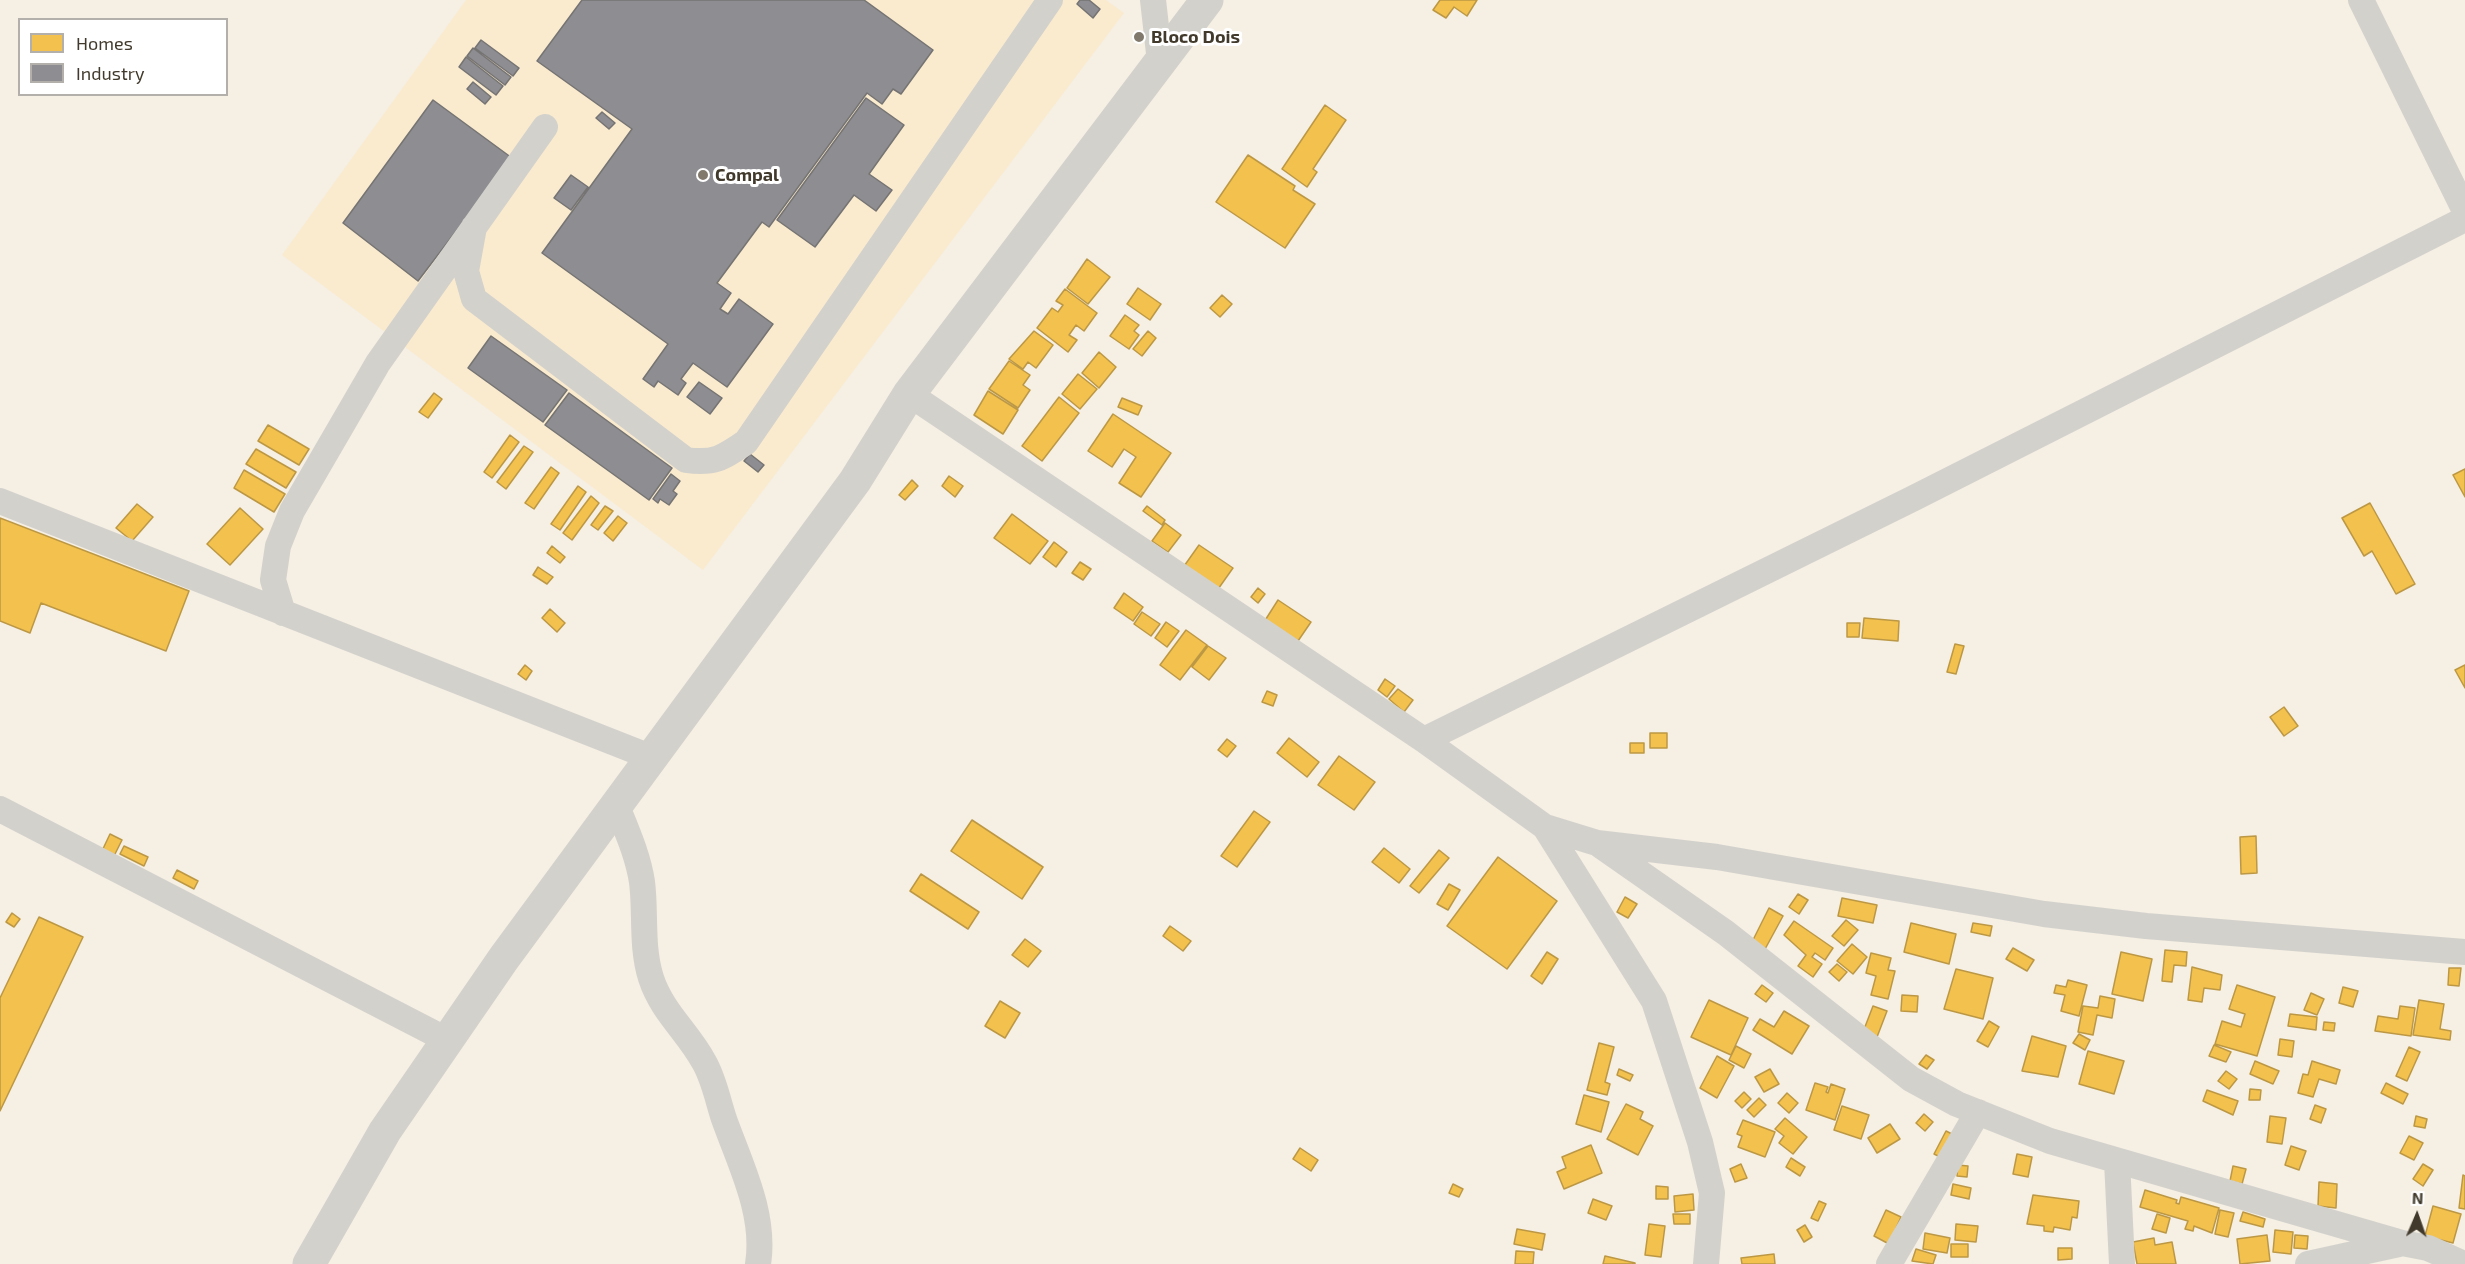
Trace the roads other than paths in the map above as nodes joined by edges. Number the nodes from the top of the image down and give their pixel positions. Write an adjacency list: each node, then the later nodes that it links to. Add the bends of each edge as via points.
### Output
1 (1050, 0): 9 (street, via 746,442 725,456 706,463 686,460 474,299 466,271)
2 (1153, 0): 5 (street)
3 (1207, 0): 5 (main road)
4 (2361, 0): 7 (street)
5 (1160, 62): 10 (main road)
6 (545, 127): 9 (street)
7 (2465, 211)
8 (2465, 219): 13 (street)
9 (474, 227): 12 (street, via 378,363 292,511 278,546 273,580)
10 (909, 394): 13 (street); 14 (main road, via 855,480)
11 (0, 501): 12 (street)
12 (284, 613): 14 (street)
13 (1424, 740): 17 (street)
14 (653, 758): 15 (main road)
15 (616, 804): 20 (main road); 26 (street, via 642,882 650,976 674,1024 705,1063 745,1174 758,1223)
16 (3, 814): 20 (street)
17 (1545, 827): 18 (street); 27 (street, via 1654,1001 1701,1142 1712,1193)
18 (1598, 843): 19 (street, via 1717,857 2044,914); 21 (street, via 1726,933 1911,1079)
19 (2465, 952)
20 (447, 1040): 25 (main road, via 385,1131)
21 (1978, 1112): 22 (street, via 2050,1141); 28 (street)
22 (2117, 1161): 23 (street); 29 (street)
23 (2402, 1243): 24 (street); 31 (street, via 2428,1248)
24 (2374, 1257): 30 (street)
25 (309, 1264)
26 (758, 1264)
27 (1706, 1264)
28 (1889, 1264)
29 (2122, 1264)
30 (2308, 1264)
31 (2464, 1264)

